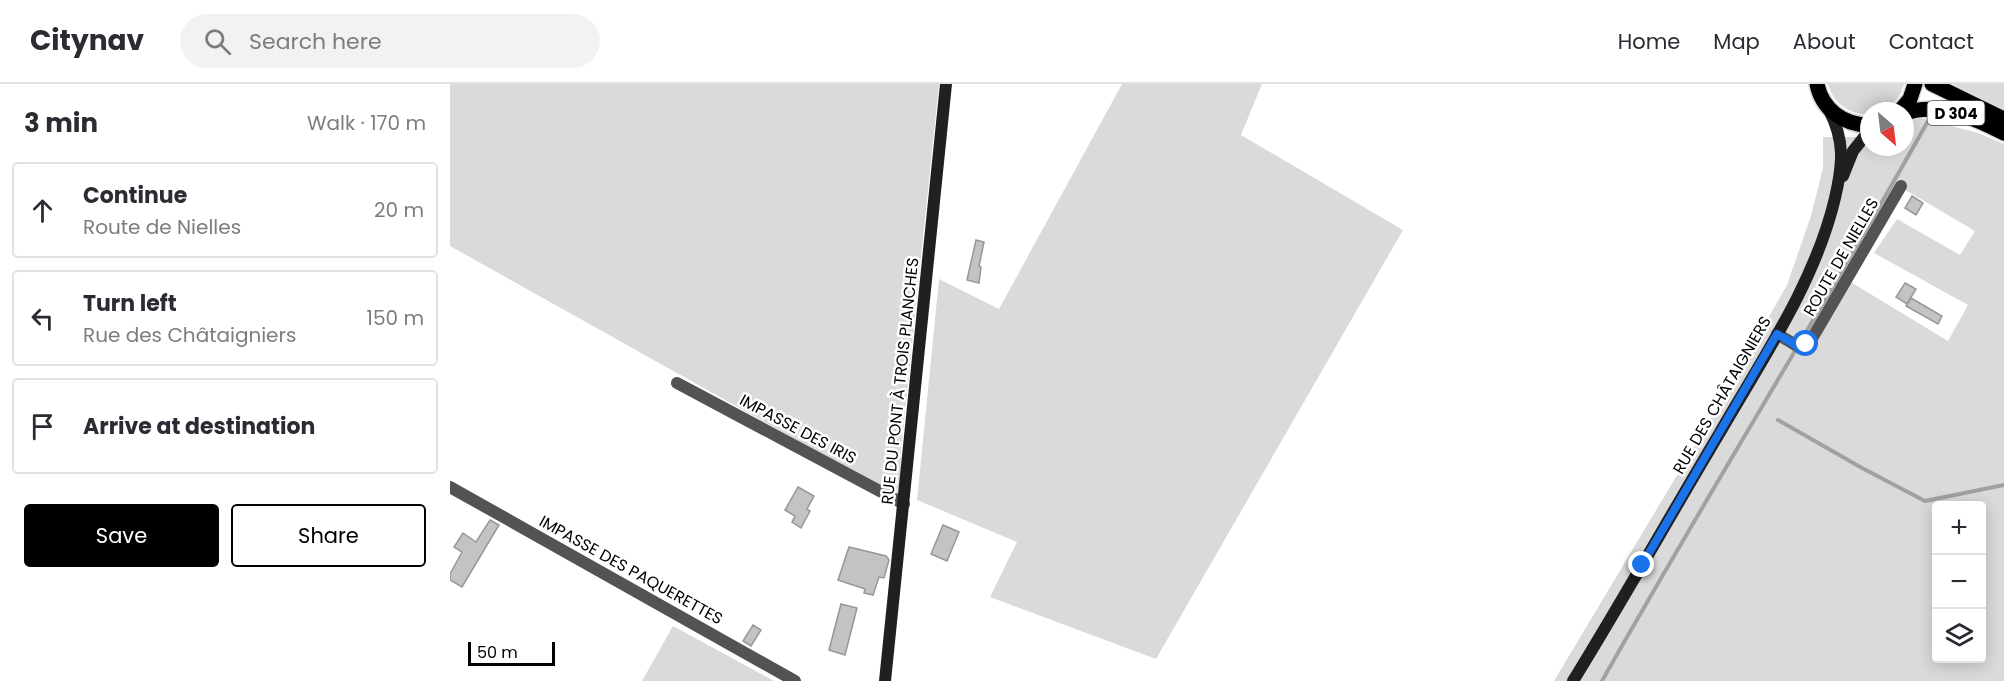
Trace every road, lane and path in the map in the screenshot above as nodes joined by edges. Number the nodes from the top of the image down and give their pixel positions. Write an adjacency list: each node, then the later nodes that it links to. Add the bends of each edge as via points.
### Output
1 (946, 84): 17 (street, RUE DU PONT À TROIS PLANCHES)
2 (1817, 84): 6 (main road)
3 (1915, 84): 5 (main road)
4 (1932, 84): 8 (main road, D 304)
5 (1908, 102)
6 (1829, 109): 9 (main road, via 1848,122); 13 (street, RUE DES CHÂTAIGNIERS, via 1841,142)
7 (1914, 111): 10 (main road, D 304, via 1936,109)
8 (2004, 119)
9 (1860, 124)
10 (2004, 133)
11 (1860, 142): 13 (street)
12 (1901, 186): 14 (street, ROUTE DE NIELLES, via 1810,342 1794,344)
13 (1835, 197): 14 (street, RUE DES CHÂTAIGNIERS, via 1813,264)
14 (1777, 334): 20 (street, RUE DES CHÂTAIGNIERS)
15 (677, 383): 17 (street, IMPASSE DES IRIS)
16 (450, 487): 18 (street, IMPASSE DES PAQUERETTES)
17 (904, 504): 19 (street, RUE DU PONT À TROIS PLANCHES)
18 (795, 681)
19 (885, 681)
20 (1573, 681)

